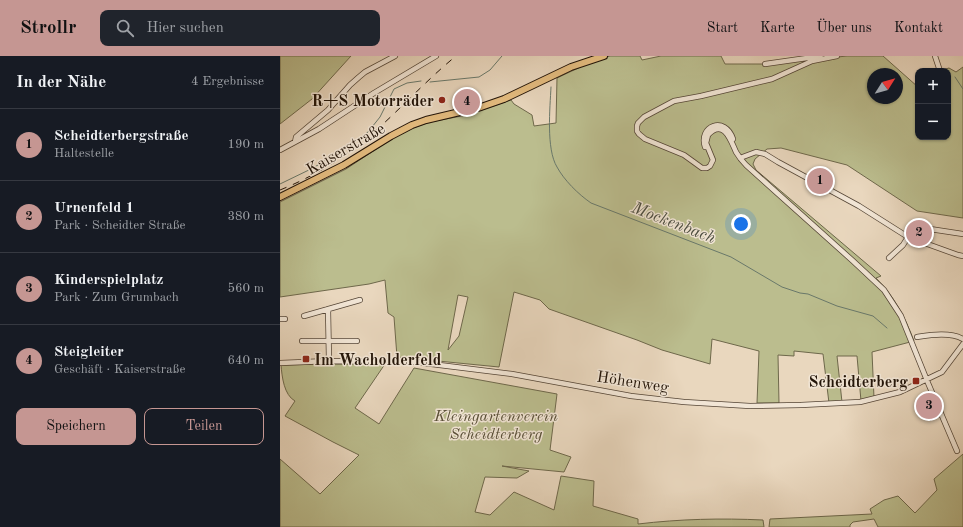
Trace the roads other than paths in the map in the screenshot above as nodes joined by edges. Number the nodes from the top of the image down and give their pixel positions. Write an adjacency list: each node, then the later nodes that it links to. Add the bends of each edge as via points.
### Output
1 (395, 56): 9 (street, via 359,77 328,110 296,137)
2 (436, 56): 9 (street)
3 (604, 56): 12 (main road, Kaiserstraße, via 571,68 504,99 412,125 344,166)
4 (837, 56): 6 (street)
5 (935, 56): 8 (street)
6 (824, 59): 7 (street, via 814,57); 11 (street, via 812,61 772,79 674,101 644,117 637,126 637,131 645,139 684,155 702,168 708,167 713,160 706,140 710,132 719,129 726,132)
7 (765, 64)
8 (939, 68)
9 (295, 142): 10 (street)
10 (280, 150)
11 (740, 158): 14 (street, via 756,152 765,154 859,206); 29 (street, via 884,290 901,316)
12 (280, 197)
13 (963, 234): 15 (street, via 930,229)
14 (908, 237): 15 (street); 17 (street)
15 (924, 243): 16 (street)
16 (963, 256)
17 (889, 258)
18 (360, 300): 19 (street)
19 (328, 309): 20 (street); 24 (street)
20 (304, 316)
21 (917, 338): 22 (street, via 933,335 958,336)
22 (963, 339)
23 (302, 341): 24 (street)
24 (328, 341): 25 (street); 27 (street)
25 (357, 341)
26 (963, 344): 29 (street, Höhenweg, via 946,368)
27 (329, 361): 28 (street, Höhenweg); 29 (street, Höhenweg, via 415,362 461,367 551,380 631,396 729,405 860,402 894,394)
28 (280, 363)
29 (925, 379): 30 (street)
30 (957, 451)

